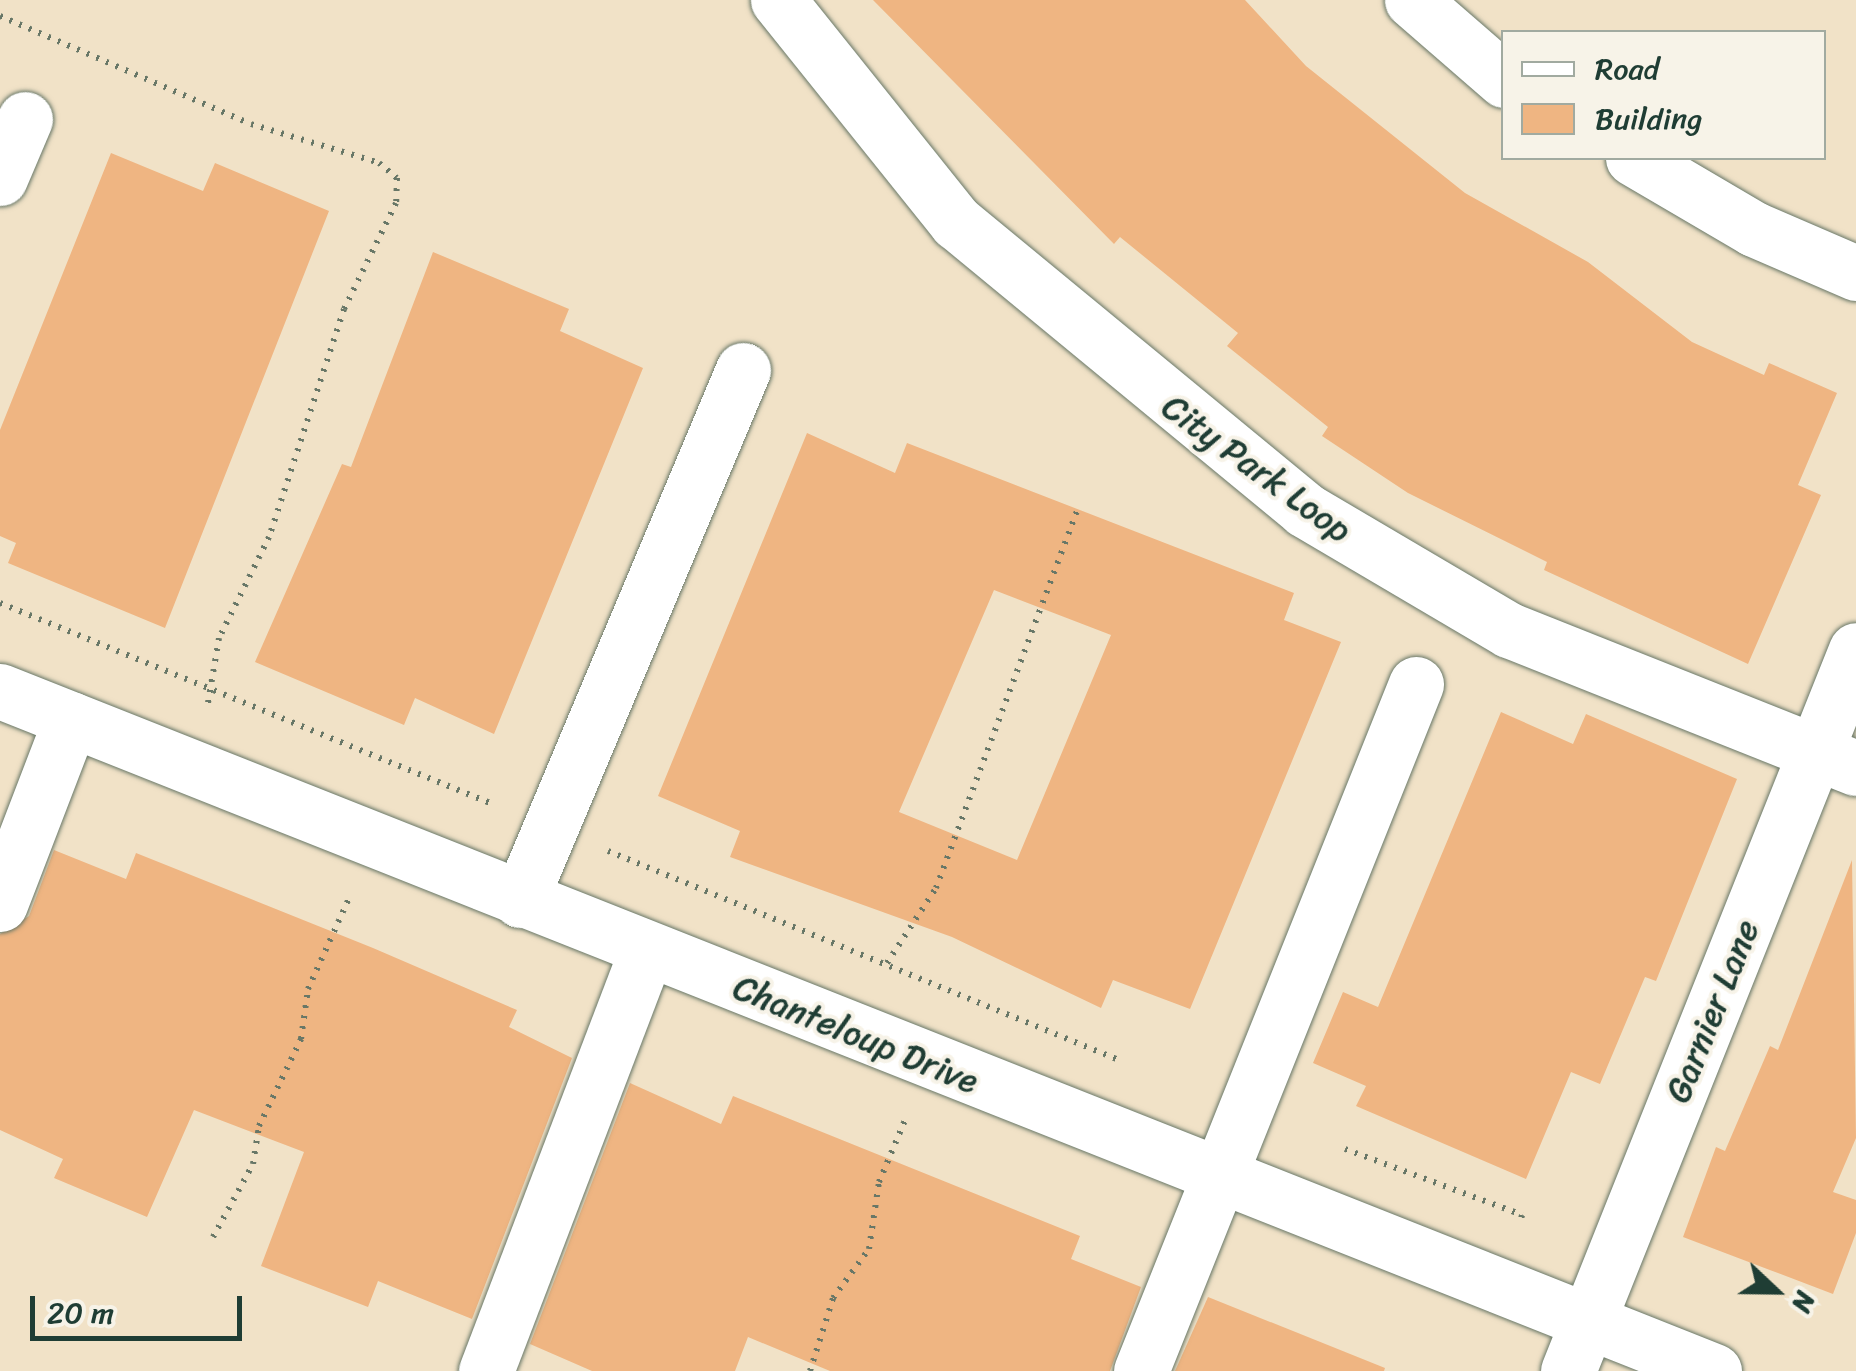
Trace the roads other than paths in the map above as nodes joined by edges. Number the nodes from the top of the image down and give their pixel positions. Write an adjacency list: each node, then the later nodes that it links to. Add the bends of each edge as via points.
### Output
1 (778, 0): 13 (street, City Park Loop, via 956,222 1305,510 1509,630)
2 (1412, 0): 3 (street)
3 (1501, 77)
4 (25, 119): 6 (street)
5 (1636, 160): 7 (street, via 1754,229)
6 (0, 178)
7 (1856, 272)
8 (743, 370): 14 (street)
9 (1856, 650): 13 (street, Garnier Lane)
10 (1416, 684): 17 (street)
11 (0, 691): 12 (street, Chanteloup Drive)
12 (71, 719): 14 (street, Chanteloup Drive); 15 (street)
13 (1836, 760): 18 (street, Garnier Lane)
14 (520, 900): 16 (street, Chanteloup Drive)
15 (0, 904)
16 (647, 950): 17 (street, Chanteloup Drive); 19 (street)
17 (1221, 1180): 18 (street, Chanteloup Drive, via 1504,1294); 20 (street)
18 (1577, 1349): 21 (street, Chanteloup Drive)
19 (486, 1371)
20 (1141, 1371)
21 (1714, 1371)

